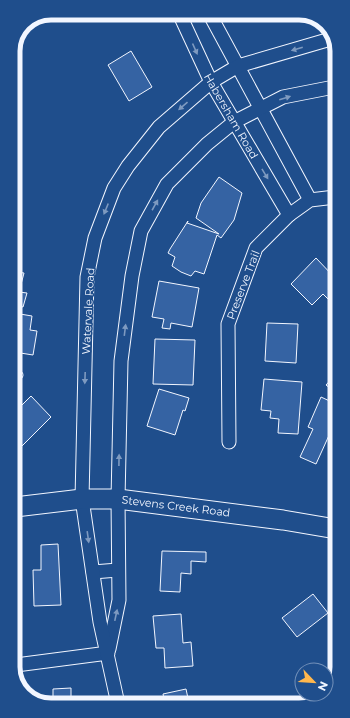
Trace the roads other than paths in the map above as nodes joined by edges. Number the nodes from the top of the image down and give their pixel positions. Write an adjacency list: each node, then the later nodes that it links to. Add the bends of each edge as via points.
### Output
1 (182, 20): 5 (street, Habersham Road, one-way to 5)
2 (213, 20): 4 (street)
3 (328, 40): 4 (street, Watervale Road, one-way to 4)
4 (238, 66): 5 (street, Watervale Road); 7 (street)
5 (211, 82): 8 (street, Habersham Road); 13 (street, Watervale Road, one-way to 13, via 159,127 128,166 114,188 95,238 87,277)
6 (330, 88): 7 (street, one-way to 6, via 283,97)
7 (261, 108): 8 (street); 10 (street)
8 (234, 122): 11 (street, Habersham Road, one-way to 11); 14 (street, one-way to 8, via 122,361 132,276 141,231 167,184 207,144)
9 (330, 198): 10 (street, Preserve Trail)
10 (310, 200): 11 (street, Preserve Trail)
11 (289, 215): 12 (street, Preserve Trail, via 256,248 228,324)
12 (229, 442)
13 (82, 499): 14 (street, Stevens Creek Road); 15 (street, Stevens Creek Road); 18 (street, Watervale Road, one-way to 18)
14 (118, 499): 16 (street, Stevens Creek Road); 17 (street)
15 (20, 506)
16 (330, 528)
17 (118, 570): 18 (street); 19 (street, one-way to 17, via 119,600)
18 (93, 572): 19 (street, Watervale Road, via 100,622)
19 (108, 653): 20 (street); 21 (street, Watervale Road)
20 (20, 664)
21 (117, 698)

